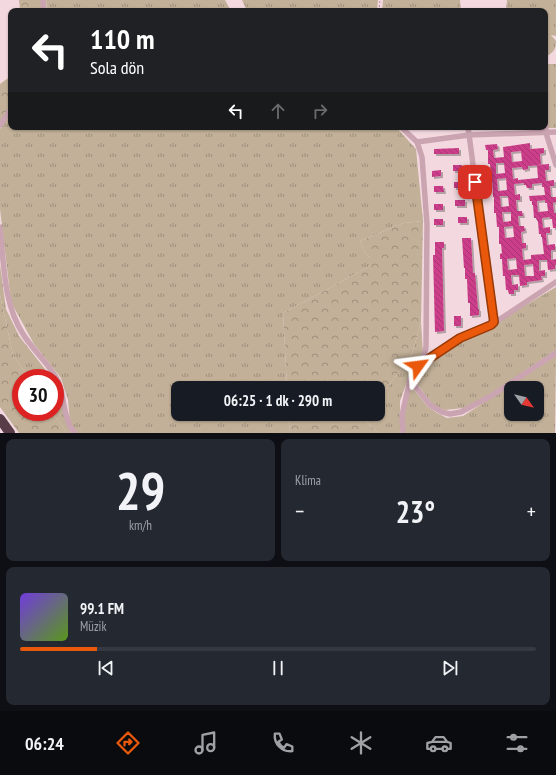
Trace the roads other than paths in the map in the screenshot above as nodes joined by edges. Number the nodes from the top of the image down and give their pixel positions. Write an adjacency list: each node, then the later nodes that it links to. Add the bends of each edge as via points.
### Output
1 (8, 113): 2 (street)
2 (0, 125)
3 (404, 130): 9 (street)
4 (468, 130): 8 (street)
5 (546, 130): 7 (street)
6 (556, 132): 7 (street)
7 (546, 133): 8 (street); 10 (street)
8 (469, 135): 9 (street); 13 (street)
9 (417, 142): 15 (street, via 422,157 427,224 426,346)
10 (556, 165)
11 (0, 227): 19 (street, via 7,295 13,316 23,334 57,379 63,394 68,422)
12 (556, 282): 13 (street)
13 (494, 322): 15 (street, via 460,338)
14 (556, 353): 16 (street, via 491,396 461,412 450,414 430,405)
15 (422, 363): 16 (street)
16 (410, 380): 20 (street, via 402,415)
17 (0, 419): 18 (highway)
18 (10, 433)
19 (75, 433)
20 (403, 433)

